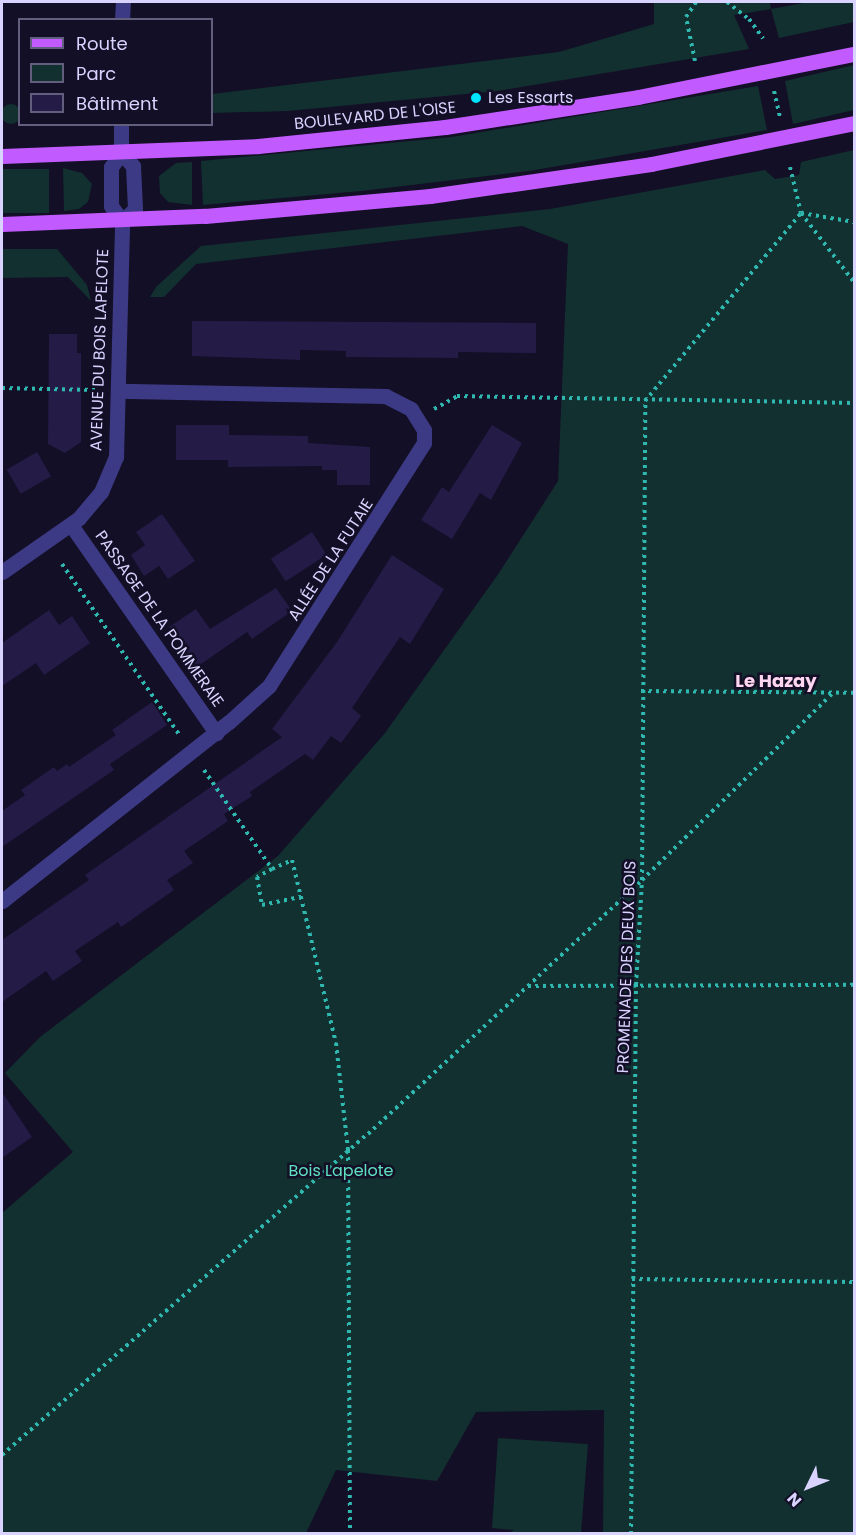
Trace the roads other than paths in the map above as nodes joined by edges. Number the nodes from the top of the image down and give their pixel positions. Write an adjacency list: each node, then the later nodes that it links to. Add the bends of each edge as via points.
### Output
1 (123, 2): 2 (street)
2 (122, 18)
3 (855, 54): 6 (main road, BOULEVARD DE L'OISE, via 638,97 445,127 269,145)
4 (855, 123): 8 (main road, via 662,162 502,186 322,207)
5 (121, 126): 6 (street)
6 (121, 153): 7 (main road, BOULEVARD DE L'OISE); 8 (street, via 111,167 111,206); 8 (street, via 133,166 135,208)
7 (2, 156)
8 (122, 221): 9 (main road); 10 (street, AVENUE DU BOIS LAPELOTE)
9 (2, 224)
10 (118, 392): 11 (street, AVENUE DU BOIS LAPELOTE, via 116,457 101,492); 13 (street, ALLÉE DE LA FUTAIE, via 386,396 411,409 424,430 417,460 292,653 269,686)
11 (71, 525): 12 (street, AVENUE DU BOIS LAPELOTE); 13 (street, PASSAGE DE LA POMMERAIE)
12 (2, 572)
13 (216, 733): 14 (street, ALLÉE DE LA FUTAIE)
14 (2, 901)

